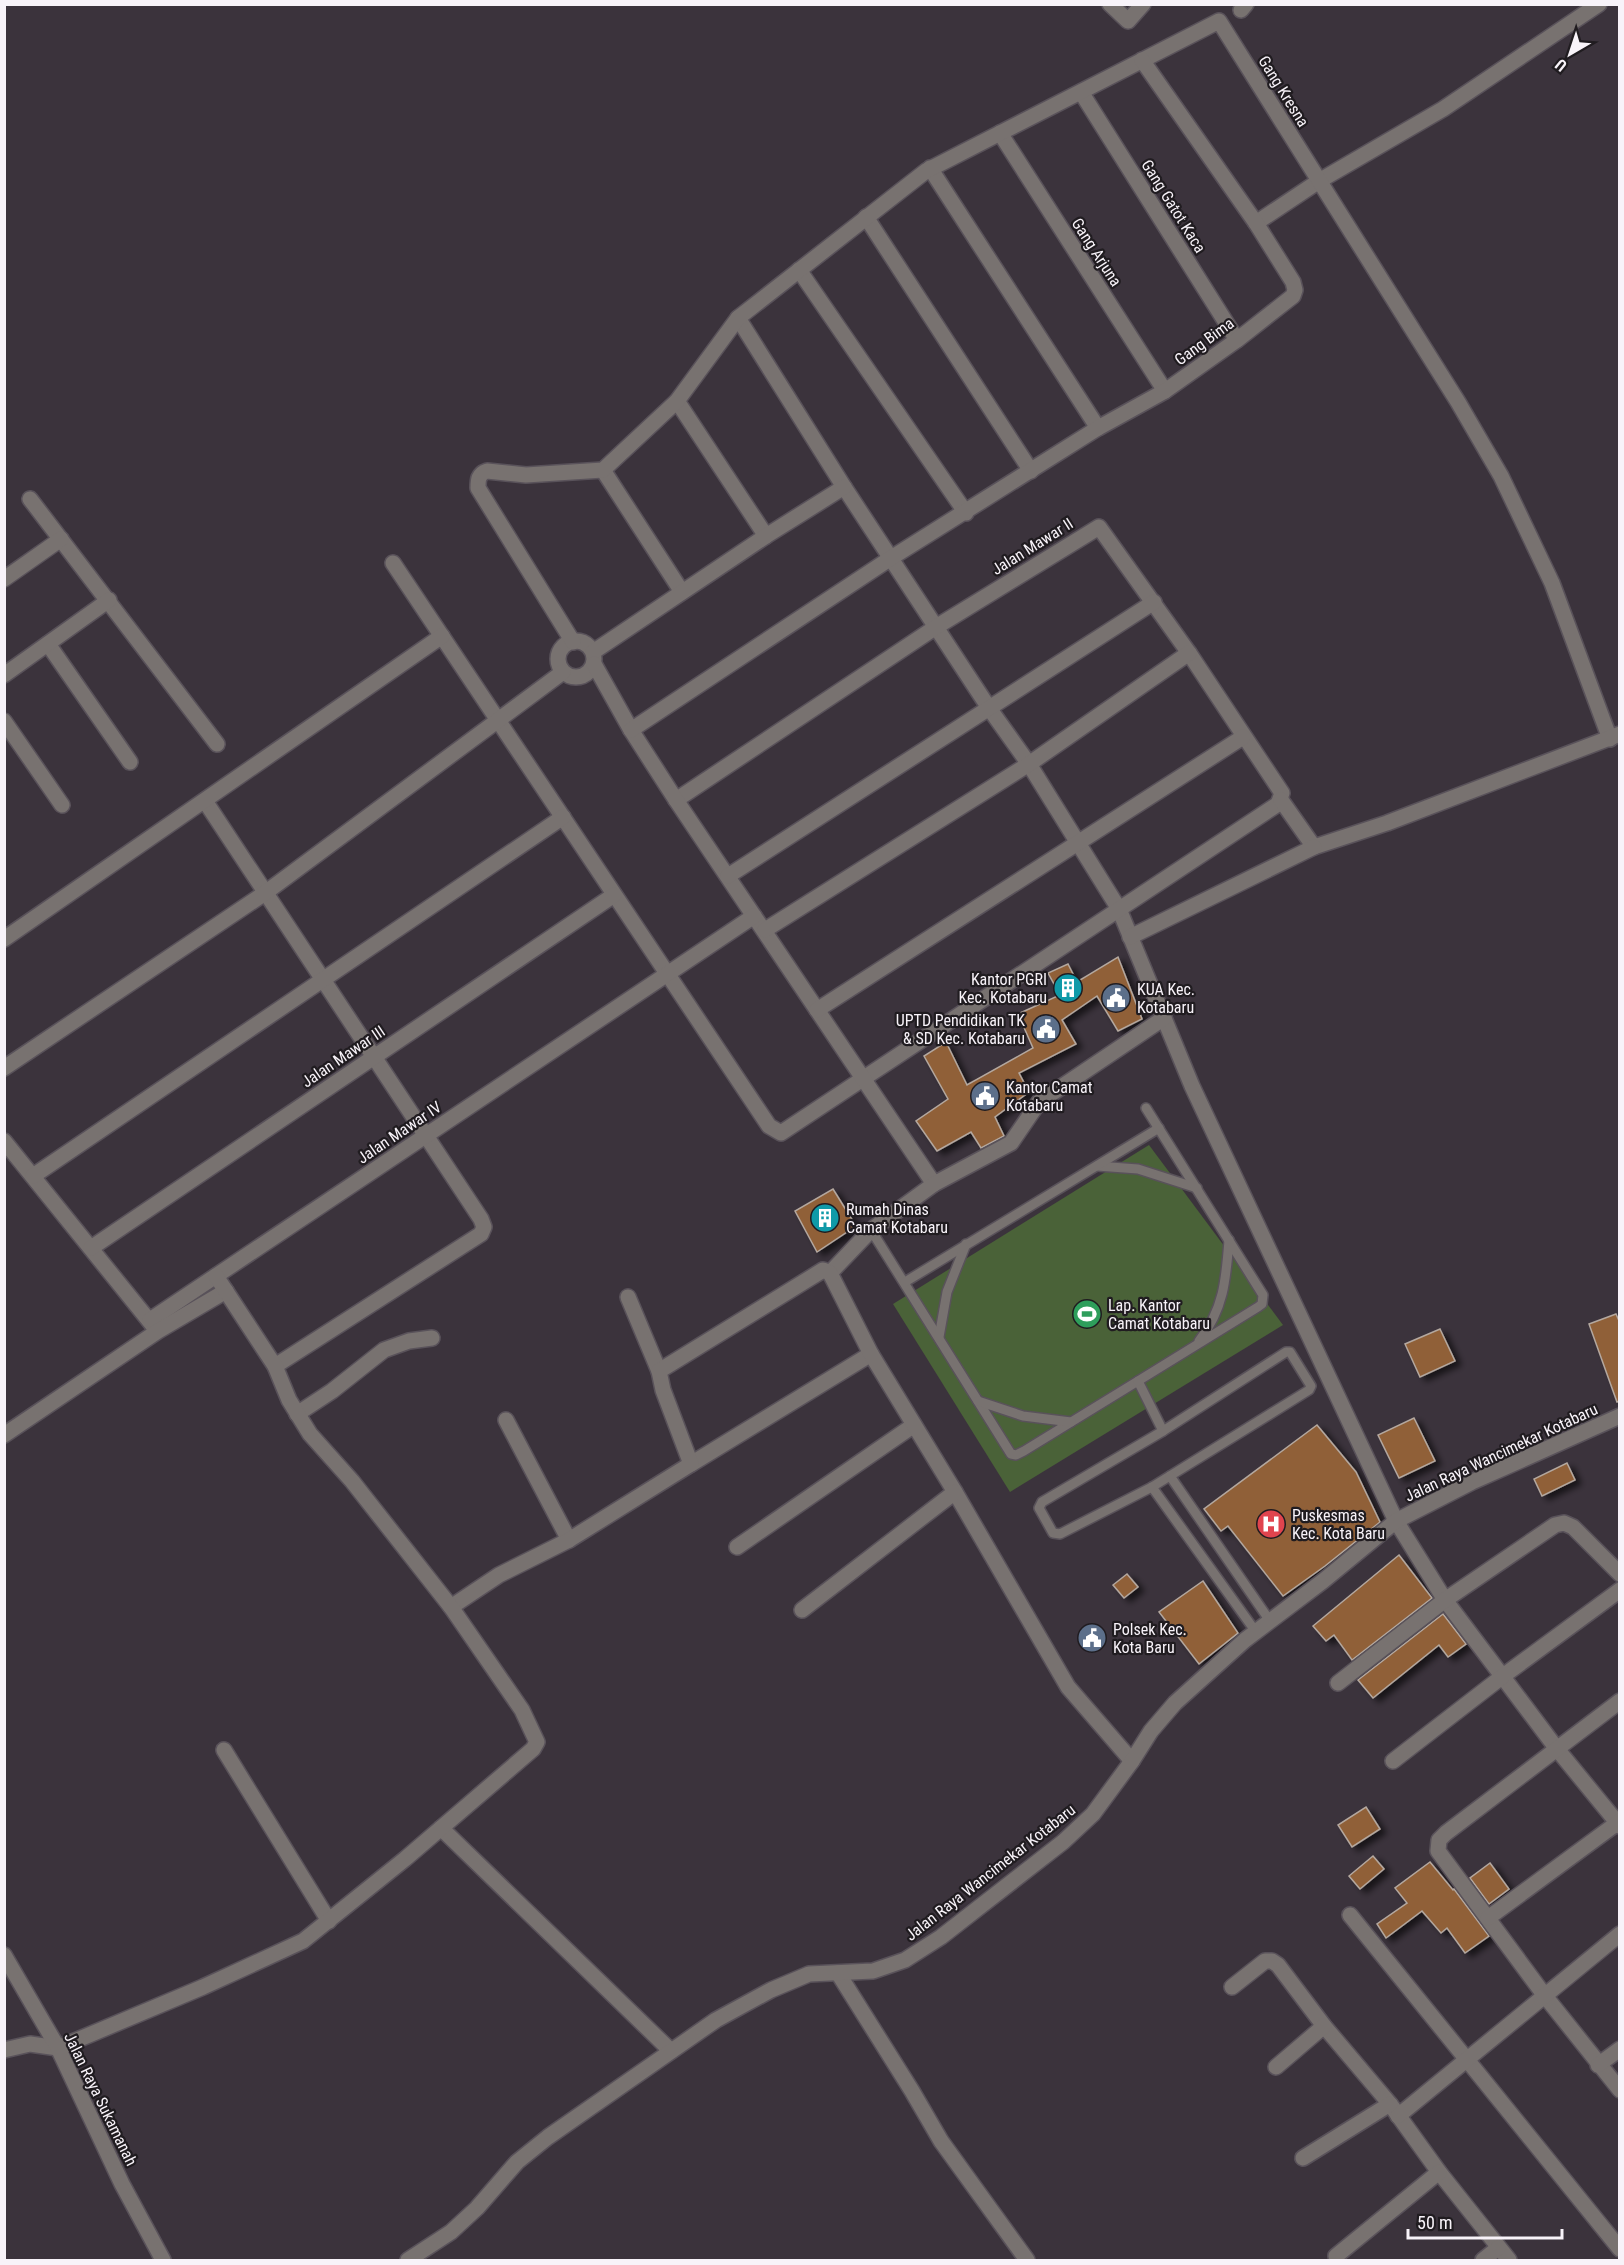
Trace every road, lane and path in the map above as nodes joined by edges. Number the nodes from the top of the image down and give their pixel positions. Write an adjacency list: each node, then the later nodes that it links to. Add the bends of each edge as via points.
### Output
1 (1110, 4): 2 (street, via 1128,21)
2 (1143, 4)
3 (1599, 4): 8 (street, via 1443,109)
4 (1142, 60): 5 (street); 8 (street, Gang Kresna, via 1219,21); 10 (street, Gang Bima)
5 (1081, 92): 6 (street); 13 (street, Gang Gatot Kaca)
6 (1000, 133): 7 (street); 14 (street, Gang Arjuna)
7 (930, 168): 9 (street); 16 (street)
8 (1319, 181): 10 (street); 42 (street, Gang Kresna, via 1501,476 1552,583)
9 (866, 217): 11 (street); 18 (street)
10 (1257, 223): 13 (street, Gang Bima, via 1295,290 1293,296)
11 (799, 270): 12 (street); 21 (street)
12 (738, 318): 15 (street); 19 (street)
13 (1237, 340): 14 (street, Gang Bima)
14 (1165, 390): 16 (street, Gang Bima)
15 (677, 401): 17 (street); 22 (street)
16 (1098, 428): 18 (street, Gang Bima)
17 (603, 470): 27 (street); 32 (street, via 526,475 487,471 478,478 478,488)
18 (1031, 471): 21 (street, Gang Bima)
19 (844, 487): 22 (street); 24 (street)
20 (30, 499): 23 (street)
21 (966, 513): 24 (street, Gang Bima)
22 (766, 536): 27 (street)
23 (61, 539): 26 (street); 28 (street)
24 (891, 558): 30 (street); 41 (street, Gang Bima)
25 (393, 563): 31 (street)
26 (4, 579)
27 (682, 592): 35 (street)
28 (109, 600): 33 (street); 44 (street)
29 (1154, 602): 30 (street, Jalan Mawar II, via 1099,527); 34 (street); 38 (street)
30 (936, 627): 38 (street); 47 (street)
31 (442, 636): 39 (street); 49 (street)
32 (573, 642): 35 (street, via 584,642); 36 (street, via 561,649 558,660)
33 (48, 644): 37 (street); 45 (street)
34 (1190, 653): 43 (street); 46 (street)
35 (593, 658): 36 (street, via 586,674 574,678); 41 (street)
36 (563, 672): 39 (street)
37 (4, 675)
38 (989, 708): 46 (street); 54 (street)
39 (499, 719): 51 (street); 55 (street)
40 (4, 721): 50 (street)
41 (631, 730): 47 (street)
42 (1615, 736): 53 (street)
43 (1244, 737): 48 (street, via 1282,793); 52 (street)
44 (217, 744)
45 (130, 762)
46 (1029, 764): 52 (street); 59 (street)
47 (676, 800): 54 (street)
48 (1281, 800): 53 (street); 57 (street)
49 (205, 801): 55 (street); 61 (street)
50 (62, 805)
51 (563, 817): 56 (street); 63 (street)
52 (1077, 844): 57 (street); 64 (street)
53 (1314, 847): 60 (street)
54 (728, 876): 58 (street)
55 (265, 892): 63 (street); 67 (street)
56 (614, 895): 62 (street); 66 (street, Jalan Mawar III)
57 (1119, 909): 60 (street); 68 (street)
58 (754, 916): 59 (street); 62 (street, Jalan Mawar IV)
59 (765, 930): 64 (street)
60 (1130, 937): 65 (street)
61 (4, 939)
62 (667, 975): 68 (street, via 774,1131 781,1133); 71 (street, Jalan Mawar IV)
63 (322, 980): 66 (street); 74 (street)
64 (817, 1010): 68 (street)
65 (1164, 1018): 75 (street, via 1039,1102 1011,1143); 106 (street, via 1192,1086)
66 (374, 1057): 71 (street); 80 (street, Jalan Mawar III)
67 (4, 1068)
68 (863, 1078): 75 (street)
69 (1146, 1108): 70 (lane)
70 (1159, 1128): 73 (lane); 76 (lane)
71 (425, 1136): 82 (street, Jalan Mawar IV); 91 (street, via 481,1219 481,1234)
72 (4, 1141): 74 (street)
73 (1097, 1166): 76 (lane, via 1138,1169); 79 (lane)
74 (33, 1176): 80 (street)
75 (934, 1184): 77 (street)
76 (1197, 1188): 78 (lane)
77 (871, 1230): 81 (street); 83 (lane)
78 (1229, 1240): 89 (lane, via 1223,1298); 89 (lane, via 1263,1295 1262,1304)
79 (966, 1244): 83 (lane); 87 (lane, via 947,1293)
80 (91, 1248): 86 (street)
81 (830, 1273): 90 (street); 92 (street, via 823,1270)
82 (216, 1276): 84 (street); 86 (street, Jalan Mawar IV)
83 (905, 1282): 87 (lane)
84 (226, 1291): 86 (street); 91 (street)
85 (628, 1297): 92 (street)
86 (154, 1326): 101 (street)
87 (939, 1337): 94 (lane)
88 (432, 1338): 95 (street, via 384,1350)
89 (1196, 1346): 93 (lane)
90 (871, 1354): 99 (street); 102 (street)
91 (276, 1366): 95 (street)
92 (659, 1371): 102 (street)
93 (1138, 1381): 98 (lane); 100 (lane)
94 (978, 1401): 98 (lane, via 1023,1416); 98 (lane, via 1011,1454 1016,1455)
95 (297, 1414): 112 (street)
96 (1620, 1416): 106 (street, Jalan Raya Wancimekar Kotabaru, via 1472,1482)
97 (506, 1420): 107 (street)
98 (1071, 1422)
99 (914, 1425): 105 (street); 108 (street)
100 (1163, 1431): 103 (lane, via 1288,1352 1311,1386); 104 (lane, via 1042,1502 1039,1508 1058,1535)
101 (4, 1435)
102 (691, 1464): 107 (street)
103 (1170, 1476): 104 (lane); 114 (lane)
104 (1152, 1487): 115 (lane)
105 (955, 1492): 113 (street); 121 (street, via 1068,1687)
106 (1396, 1521): 111 (street); 114 (street, Jalan Raya Wancimekar Kotabaru)
107 (569, 1540): 112 (street, via 499,1575)
108 (737, 1547)
109 (1620, 1575): 111 (street, via 1573,1527 1560,1523)
110 (1620, 1590): 116 (street)
111 (1445, 1600): 116 (street); 117 (street)
112 (451, 1607): 124 (street, via 522,1710 537,1742)
113 (802, 1610)
114 (1270, 1621): 115 (street, Jalan Raya Wancimekar Kotabaru)
115 (1256, 1632): 121 (street, Jalan Raya Wancimekar Kotabaru, via 1174,1702)
116 (1503, 1676): 119 (street); 122 (street)
117 (1338, 1683)
118 (1620, 1701): 119 (street)
119 (1557, 1749): 123 (street); 126 (street, via 1439,1840 1438,1851)
120 (224, 1750): 127 (street)
121 (1132, 1761): 130 (street, Jalan Raya Wancimekar Kotabaru, via 1093,1814 1063,1842 941,1937 905,1960 873,1971)
122 (1393, 1761)
123 (1619, 1823): 126 (street)
124 (441, 1828): 127 (street); 137 (street)
125 (1350, 1915): 138 (street)
126 (1488, 1918): 132 (street)
127 (328, 1921): 134 (street, via 303,1941)
128 (1620, 1934): 132 (street)
129 (4, 1955): 134 (street, Jalan Raya Sukamanah)
130 (838, 1973): 137 (street, Jalan Raya Wancimekar Kotabaru, via 809,1974 771,1990 716,2020); 149 (street, via 941,2141)
131 (1232, 1987): 133 (street, via 1266,1961 1272,1961)
132 (1545, 1996): 138 (street); 139 (street)
133 (1324, 2026): 140 (street); 142 (street)
134 (58, 2048): 136 (street, via 30,2044); 147 (street, Jalan Raya Sukamanah, via 122,2184)
135 (1620, 2049): 139 (street)
136 (4, 2050)
137 (671, 2051): 148 (street, Jalan Raya Wancimekar Kotabaru, via 548,2137 517,2162 451,2232)
138 (1466, 2060): 142 (street); 146 (street)
139 (1598, 2065): 141 (street)
140 (1276, 2067)
141 (1620, 2090)
142 (1394, 2110): 143 (street); 144 (street)
143 (1303, 2158)
144 (1439, 2172): 145 (street); 150 (street, via 1336,2256)
145 (1498, 2248): 151 (street); 152 (street)
146 (1620, 2249)
147 (163, 2260)
148 (408, 2260)
149 (1027, 2260)
150 (1337, 2260)
151 (1483, 2260)
152 (1509, 2260)

